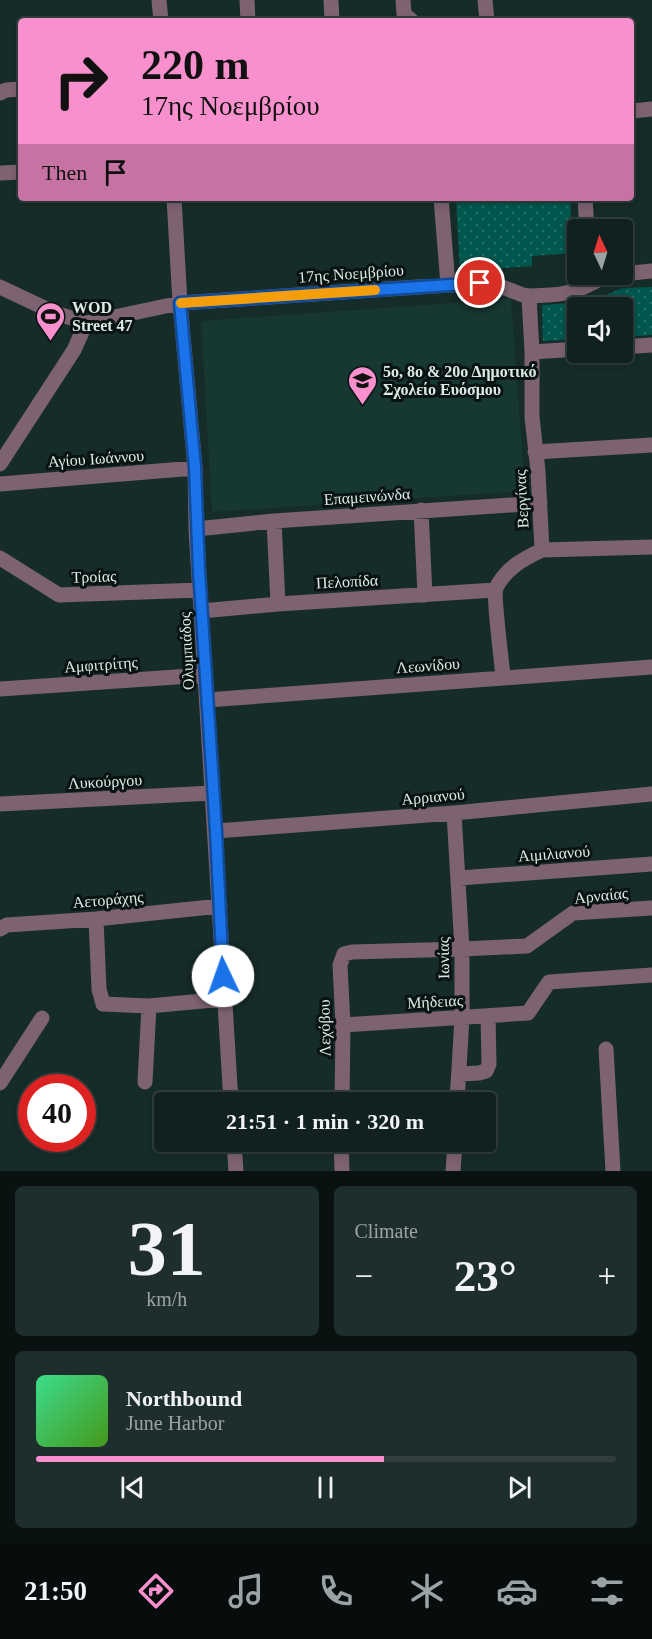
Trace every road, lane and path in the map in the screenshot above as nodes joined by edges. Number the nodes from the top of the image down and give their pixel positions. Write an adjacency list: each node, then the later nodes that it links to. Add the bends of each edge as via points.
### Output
1 (159, 0): 6 (street)
2 (247, 0): 7 (street)
3 (331, 0): 8 (street)
4 (403, 0): 9 (street, via 404,14)
5 (485, 0): 10 (street)
6 (161, 18)
7 (248, 18)
8 (332, 18)
9 (409, 18)
10 (487, 18)
11 (18, 89): 12 (street)
12 (0, 93)
13 (652, 109): 14 (street)
14 (634, 111)
15 (18, 172): 16 (street)
16 (0, 173)
17 (174, 201): 27 (street, Ολυμπιάδος)
18 (441, 201): 23 (street)
19 (585, 201): 20 (street)
20 (586, 219)
21 (652, 271): 22 (street)
22 (633, 273)
23 (448, 285): 26 (street, 17ης Νοεμβρίου, via 494,284); 27 (street, 17ης Νοεμβρίου)
24 (582, 285): 26 (street, 17ης Νοεμβρίου, via 573,291)
25 (0, 287): 28 (street)
26 (529, 296): 32 (street, Βεργίνας)
27 (180, 303): 28 (street, 17ης Νοεμβρίου); 36 (street, Ολυμπιάδος)
28 (86, 323): 35 (street, via 74,350)
29 (652, 345): 30 (street)
30 (633, 346)
31 (567, 350): 32 (street)
32 (532, 352): 34 (street, Βεργίνας)
33 (652, 445): 34 (street)
34 (535, 452): 38 (street, Βεργίνας)
35 (0, 464)
36 (195, 468): 37 (street, Αγίου Ιωάννου); 41 (street, Ολυμπιάδος)
37 (0, 484)
38 (540, 503): 39 (street, Επαμεινώνδα); 43 (street, Βεργίνας)
39 (421, 510): 40 (street, Επαμεινώνδα); 47 (street)
40 (274, 521): 41 (street, Επαμεινώνδα); 48 (street)
41 (196, 529): 45 (street, Ολυμπιάδος)
42 (652, 547): 43 (street)
43 (542, 550): 46 (street, Βεργίνας, via 510,568)
44 (0, 558): 45 (street, Τροίας, via 59,595)
45 (200, 590): 49 (street, Ολυμπιάδος)
46 (495, 591): 47 (street, Πελοπίδα); 52 (street)
47 (425, 595): 48 (street, Πελοπίδα)
48 (278, 604): 49 (street, Πελοπίδα)
49 (201, 611): 51 (street, Ολυμπιάδος)
50 (652, 667): 52 (street, Λεωνίδου)
51 (205, 675): 53 (street, Αμφιτρίτης); 54 (street, Ολυμπιάδος)
52 (503, 677): 54 (street, Λεωνίδου)
53 (0, 689)
54 (207, 700): 55 (street, Ολυμπιάδος)
55 (212, 793): 57 (street, Λυκούργου); 59 (street, Ολυμπιάδος)
56 (652, 794): 58 (street, Αρριανού)
57 (0, 804)
58 (454, 813): 59 (street, Αρριανού); 61 (street, Ιωνίας)
59 (216, 831): 62 (street, Ολυμπιάδος)
60 (652, 864): 61 (street, Αιμιλιανού)
61 (459, 878): 66 (street, Ιωνίας)
62 (220, 906): 64 (street, Αετοράχης); 68 (street, Ολυμπιάδος)
63 (652, 908): 66 (street, Αρναίας, via 573,913 527,946)
64 (96, 919): 65 (street, Αετοράχης, via 7,925); 69 (street, via 103,1004)
65 (0, 929)
66 (462, 950): 72 (street, Ιωνίας); 73 (street, Λεχόβου, via 344,954 340,965)
67 (652, 975): 70 (street, Μήδειας, via 549,982 528,1013)
68 (224, 999): 69 (street); 78 (street, Ολυμπιάδος)
69 (149, 1006): 76 (street)
70 (488, 1016): 72 (street, Μήδειας); 75 (street, via 486,1071)
71 (42, 1018): 77 (street)
72 (462, 1018): 73 (street, Μήδειας); 75 (street, Ιωνίας)
73 (343, 1025): 79 (street, Λεχόβου)
74 (606, 1049): 87 (street)
75 (459, 1074): 80 (street, Ιωνίας)
76 (145, 1082)
77 (0, 1083)
78 (230, 1092)
79 (342, 1092)
80 (458, 1092)
81 (235, 1152): 84 (street)
82 (341, 1152): 85 (street)
83 (454, 1152): 86 (street)
84 (236, 1171)
85 (342, 1171)
86 (453, 1171)
87 (613, 1171)

